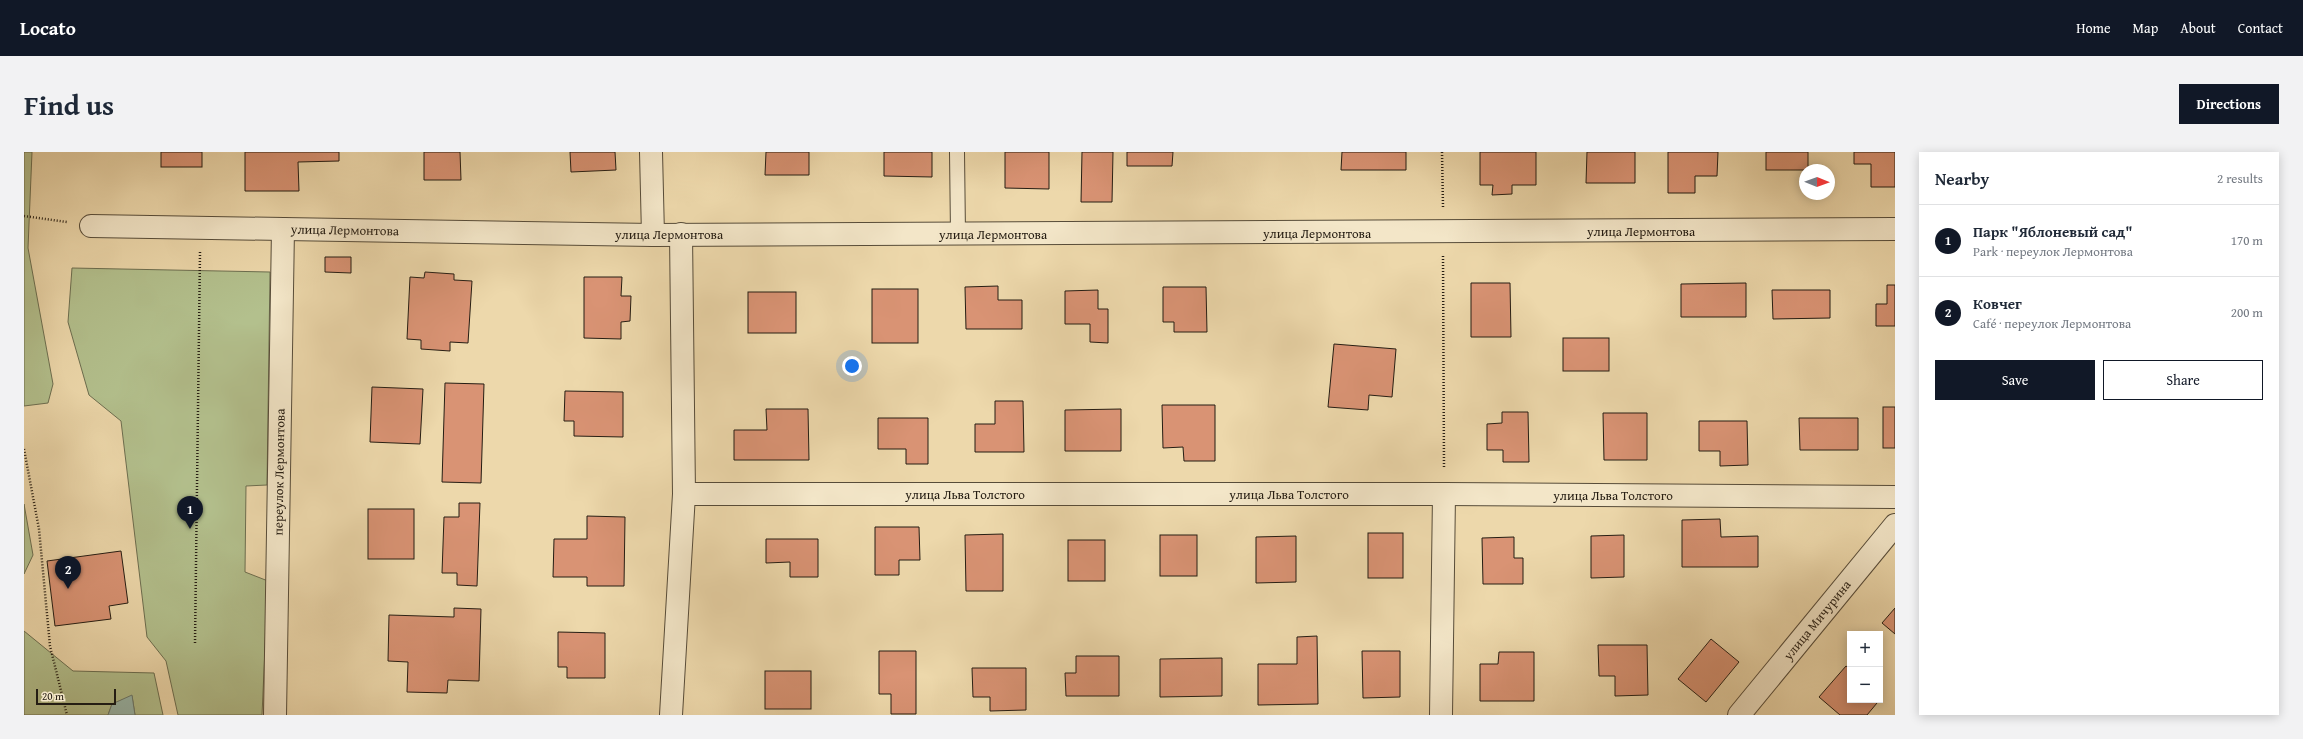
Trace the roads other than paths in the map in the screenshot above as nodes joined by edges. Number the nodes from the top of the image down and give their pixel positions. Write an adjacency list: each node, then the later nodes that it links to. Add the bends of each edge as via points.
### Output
1 (651, 152): 8 (street)
2 (957, 152): 7 (lane)
3 (91, 226): 4 (street, улица Лермонтова)
4 (283, 229): 8 (street, улица Лермонтова); 13 (street, переулок Лермонтова)
5 (1895, 229): 7 (street, улица Лермонтова)
6 (681, 234): 7 (street, улица Лермонтова); 8 (street, улица Лермонтова); 9 (street)
7 (958, 234)
8 (653, 235)
9 (684, 494): 10 (street, улица Льва Толстого); 14 (street)
10 (1444, 494): 11 (street, улица Льва Толстого); 15 (street)
11 (1895, 497)
12 (1895, 525): 16 (street, улица Мичурина)
13 (275, 715)
14 (671, 715)
15 (1441, 715)
16 (1739, 715)

